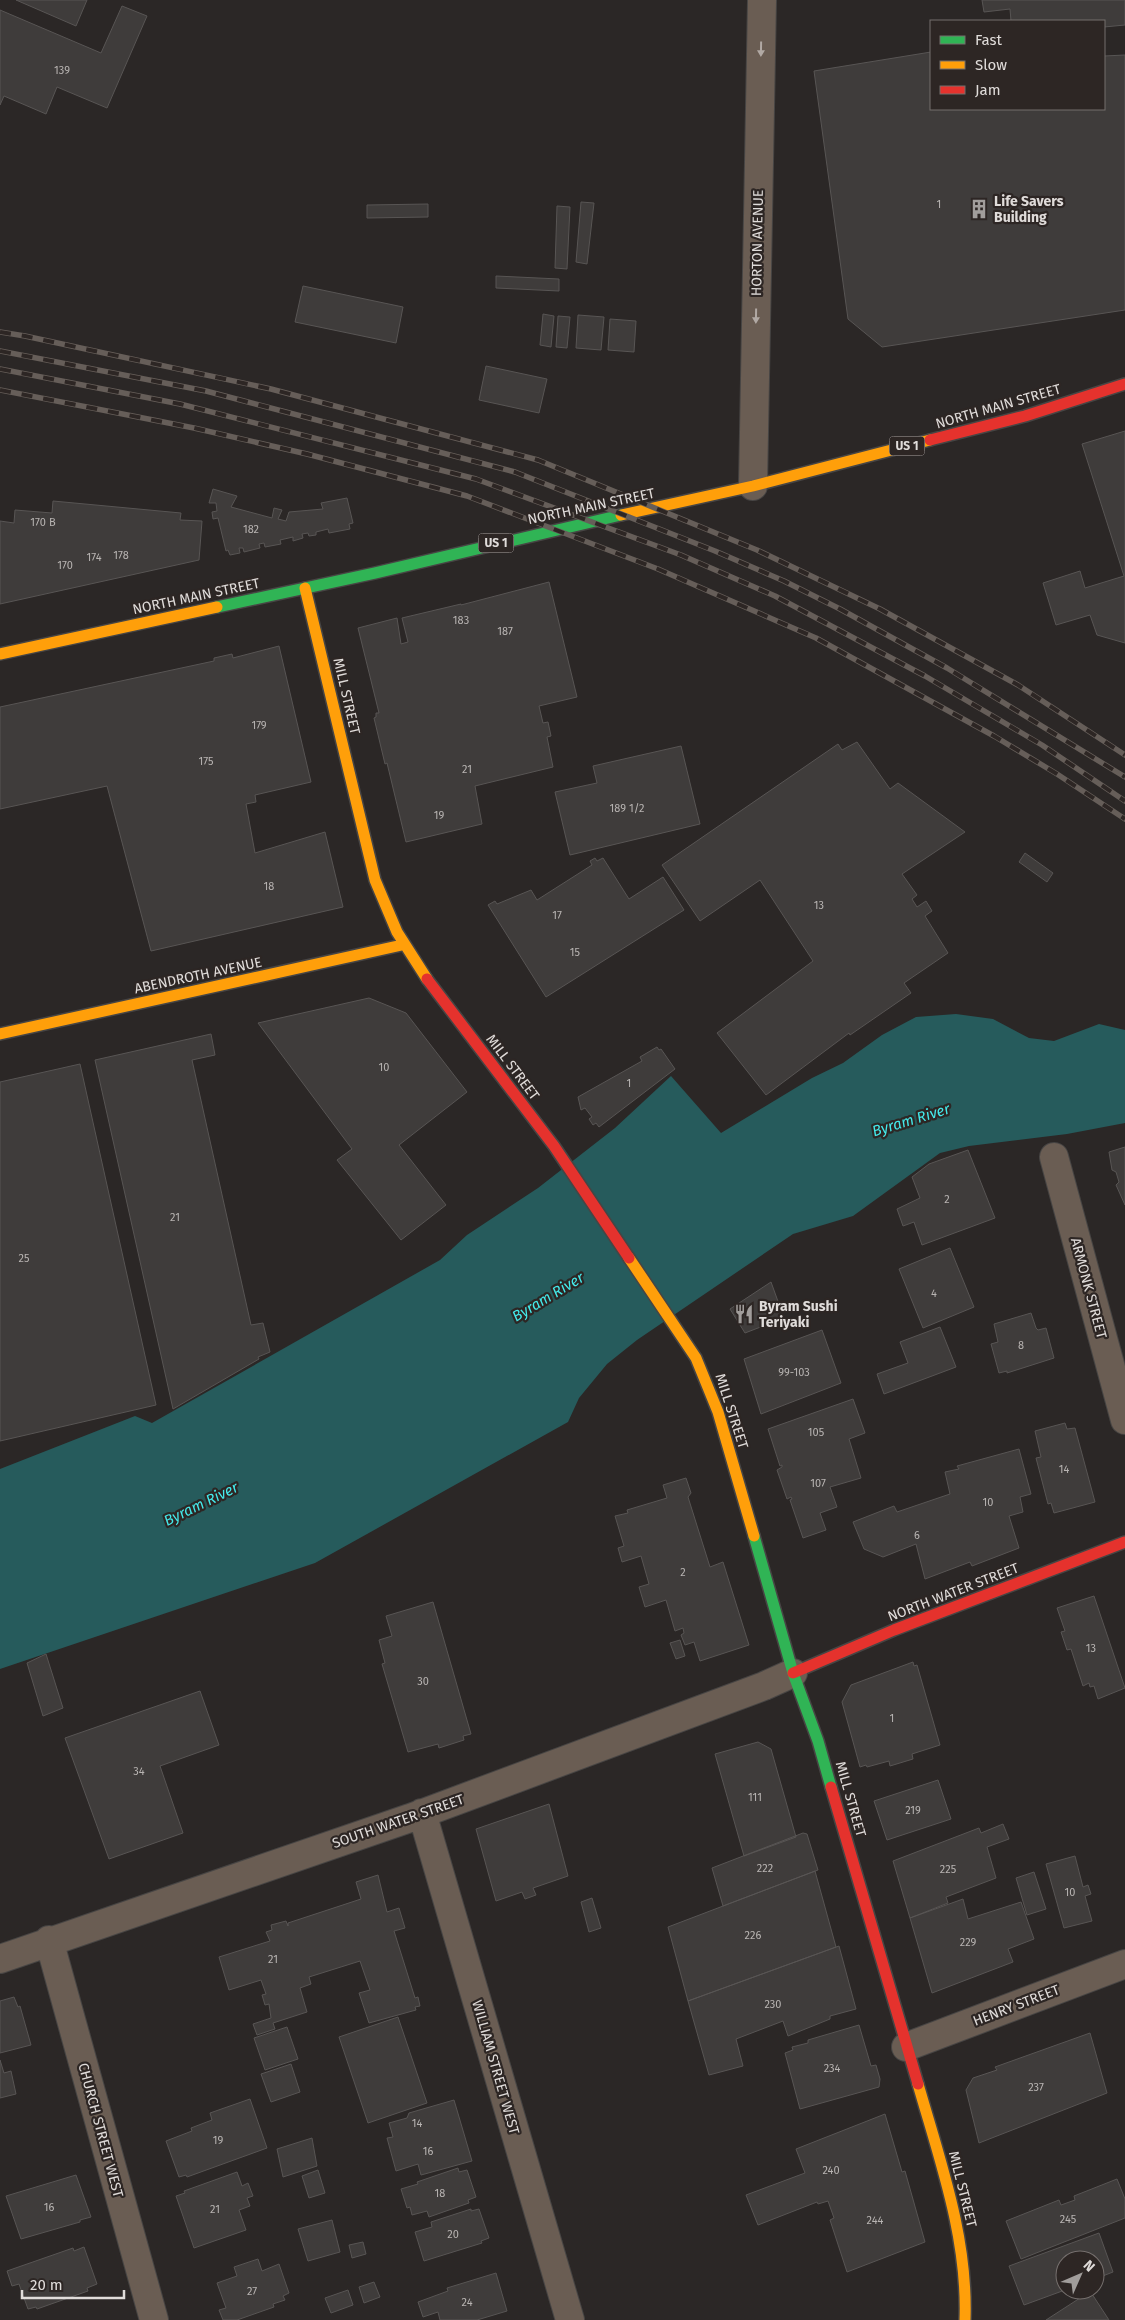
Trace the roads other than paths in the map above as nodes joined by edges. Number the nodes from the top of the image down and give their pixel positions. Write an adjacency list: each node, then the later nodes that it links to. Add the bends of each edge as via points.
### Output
1 (762, 0): 3 (street, HORTON AVENUE, one-way to 3)
2 (1125, 384): 3 (main road, NORTH MAIN STREET / US 1, via 1025,416)
3 (753, 486): 4 (main road, NORTH MAIN STREET / US 1, via 545,530)
4 (305, 588): 5 (main road, NORTH MAIN STREET / US 1); 6 (main road, MILL STREET, via 380,899)
5 (0, 654)
6 (402, 945): 7 (main road, ABENDROTH AVENUE); 11 (main road, MILL STREET, via 554,1146 696,1358 718,1412)
7 (0, 1034)
8 (1054, 1157): 9 (street, ARMONK STREET)
9 (1125, 1420)
10 (1125, 1542): 11 (main road, NORTH WATER STREET, via 894,1630)
11 (793, 1673): 12 (street, SOUTH WATER STREET); 16 (main road, MILL STREET, via 818,1741)
12 (422, 1813): 13 (street, SOUTH WATER STREET); 18 (street, WILLIAM STREET WEST)
13 (49, 1940): 14 (street, SOUTH WATER STREET); 17 (street, CHURCH STREET WEST)
14 (0, 1959)
15 (1125, 1964): 16 (street, HENRY STREET)
16 (906, 2047): 19 (main road, MILL STREET, via 928,2116 961,2246 966,2287)
17 (154, 2320)
18 (570, 2320)
19 (964, 2320)

